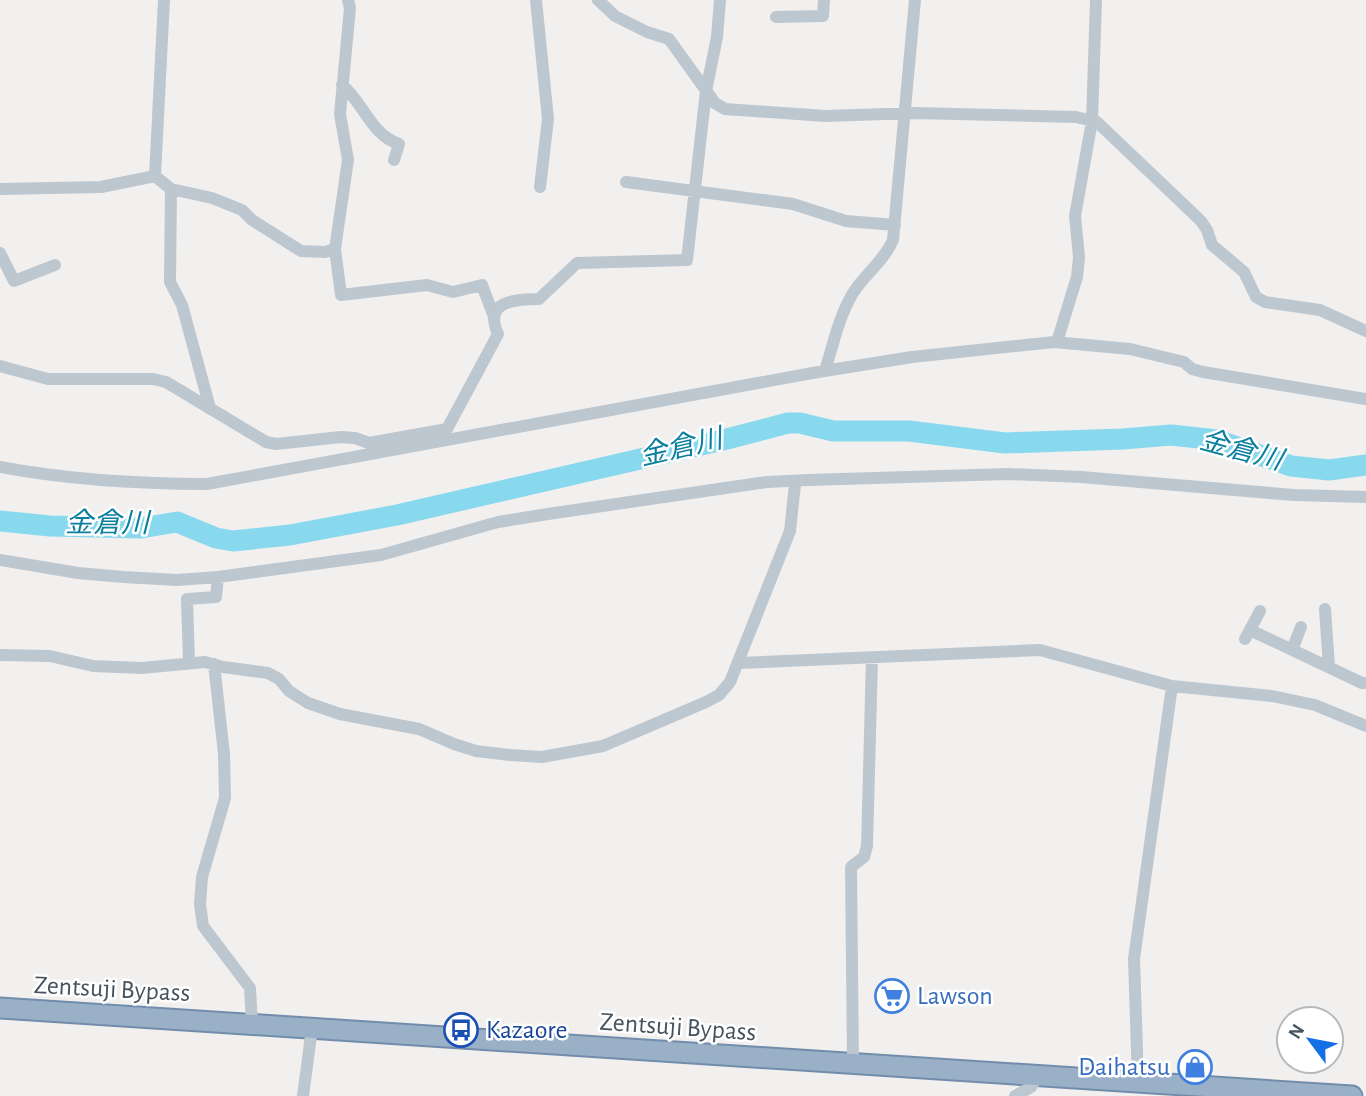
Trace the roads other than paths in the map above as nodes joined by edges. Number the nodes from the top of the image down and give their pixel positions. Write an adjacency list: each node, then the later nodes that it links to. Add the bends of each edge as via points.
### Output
1 (164, 0): 15 (street)
2 (348, 0): 10 (street)
3 (536, 0): 17 (street, via 548,119)
4 (598, 0): 11 (street, via 615,16 669,39)
5 (720, 0): 11 (street)
6 (824, 0): 9 (street, via 823,16)
7 (915, 0): 12 (street)
8 (1096, 0): 13 (street)
9 (776, 17)
10 (342, 85): 14 (street, via 381,135 398,144); 22 (street, via 340,114 348,160)
11 (706, 91): 12 (street, via 725,110 743,112); 20 (street)
12 (905, 113): 13 (street); 21 (street)
13 (1092, 121): 26 (street, via 1201,221 1212,245 1244,272 1256,297 1320,310); 27 (street, via 1077,202 1077,276)
14 (394, 160)
15 (155, 176): 18 (street, via 101,187); 19 (street)
16 (625, 182): 20 (street)
17 (540, 187)
18 (0, 189)
19 (170, 189): 22 (street, via 242,210 301,251); 31 (street, via 170,282 182,304)
20 (696, 191): 21 (street, via 800,205 846,221); 25 (street, via 687,260 577,263 539,299 517,299)
21 (895, 225): 29 (street, via 889,248 848,302)
22 (335, 249): 25 (street, via 341,295 427,285 453,292 482,285)
23 (0, 253): 24 (street, via 14,281)
24 (55, 264)
25 (493, 313): 32 (street, via 498,334 447,429)
26 (1366, 331)
27 (1057, 342): 29 (street); 30 (street, via 1130,349 1184,362 1203,372)
28 (0, 366): 31 (street, via 48,379 153,379)
29 (825, 371): 32 (street)
30 (1366, 399)
31 (210, 408): 32 (street, via 266,442 341,437 355,438)
32 (370, 448): 33 (street, via 207,485 76,479)
33 (0, 467)
34 (795, 484): 45 (street, via 790,531)
35 (1366, 497): 37 (street, via 1008,474 767,482 498,522 381,555)
36 (0, 560): 37 (street, via 123,577)
37 (218, 577): 44 (street, via 216,597 187,599)
38 (1325, 609): 47 (street)
39 (1260, 611): 41 (street, via 1247,634)
40 (1301, 627): 41 (street)
41 (1292, 650): 47 (street)
42 (0, 656): 44 (street, via 50,656 93,666 142,668)
43 (872, 658): 45 (street); 49 (street, via 1040,650); 54 (street, via 867,845 864,857 851,867)
44 (189, 662): 46 (street)
45 (738, 663): 46 (street, via 730,682 706,702 603,746 542,757 476,751 419,729 340,714 309,703 268,673)
46 (214, 664): 52 (street, via 225,798 202,877 200,904 203,926 250,988)
47 (1329, 667): 48 (street)
48 (1366, 683)
49 (1172, 686): 50 (street, via 1272,696 1315,705); 56 (street, via 1134,959)
50 (1366, 726)
51 (0, 1008): 52 (highway, Zentsuji Bypass)
52 (252, 1024): 53 (highway, Zentsuji Bypass)
53 (312, 1028): 54 (highway, Zentsuji Bypass); 57 (street)
54 (853, 1064): 55 (highway, Zentsuji Bypass)
55 (1038, 1076): 56 (highway, Zentsuji Bypass); 58 (street, via 1031,1087)
56 (1138, 1082): 59 (highway, Zentsuji Bypass)
57 (303, 1096)
58 (1015, 1096)
59 (1352, 1096)

